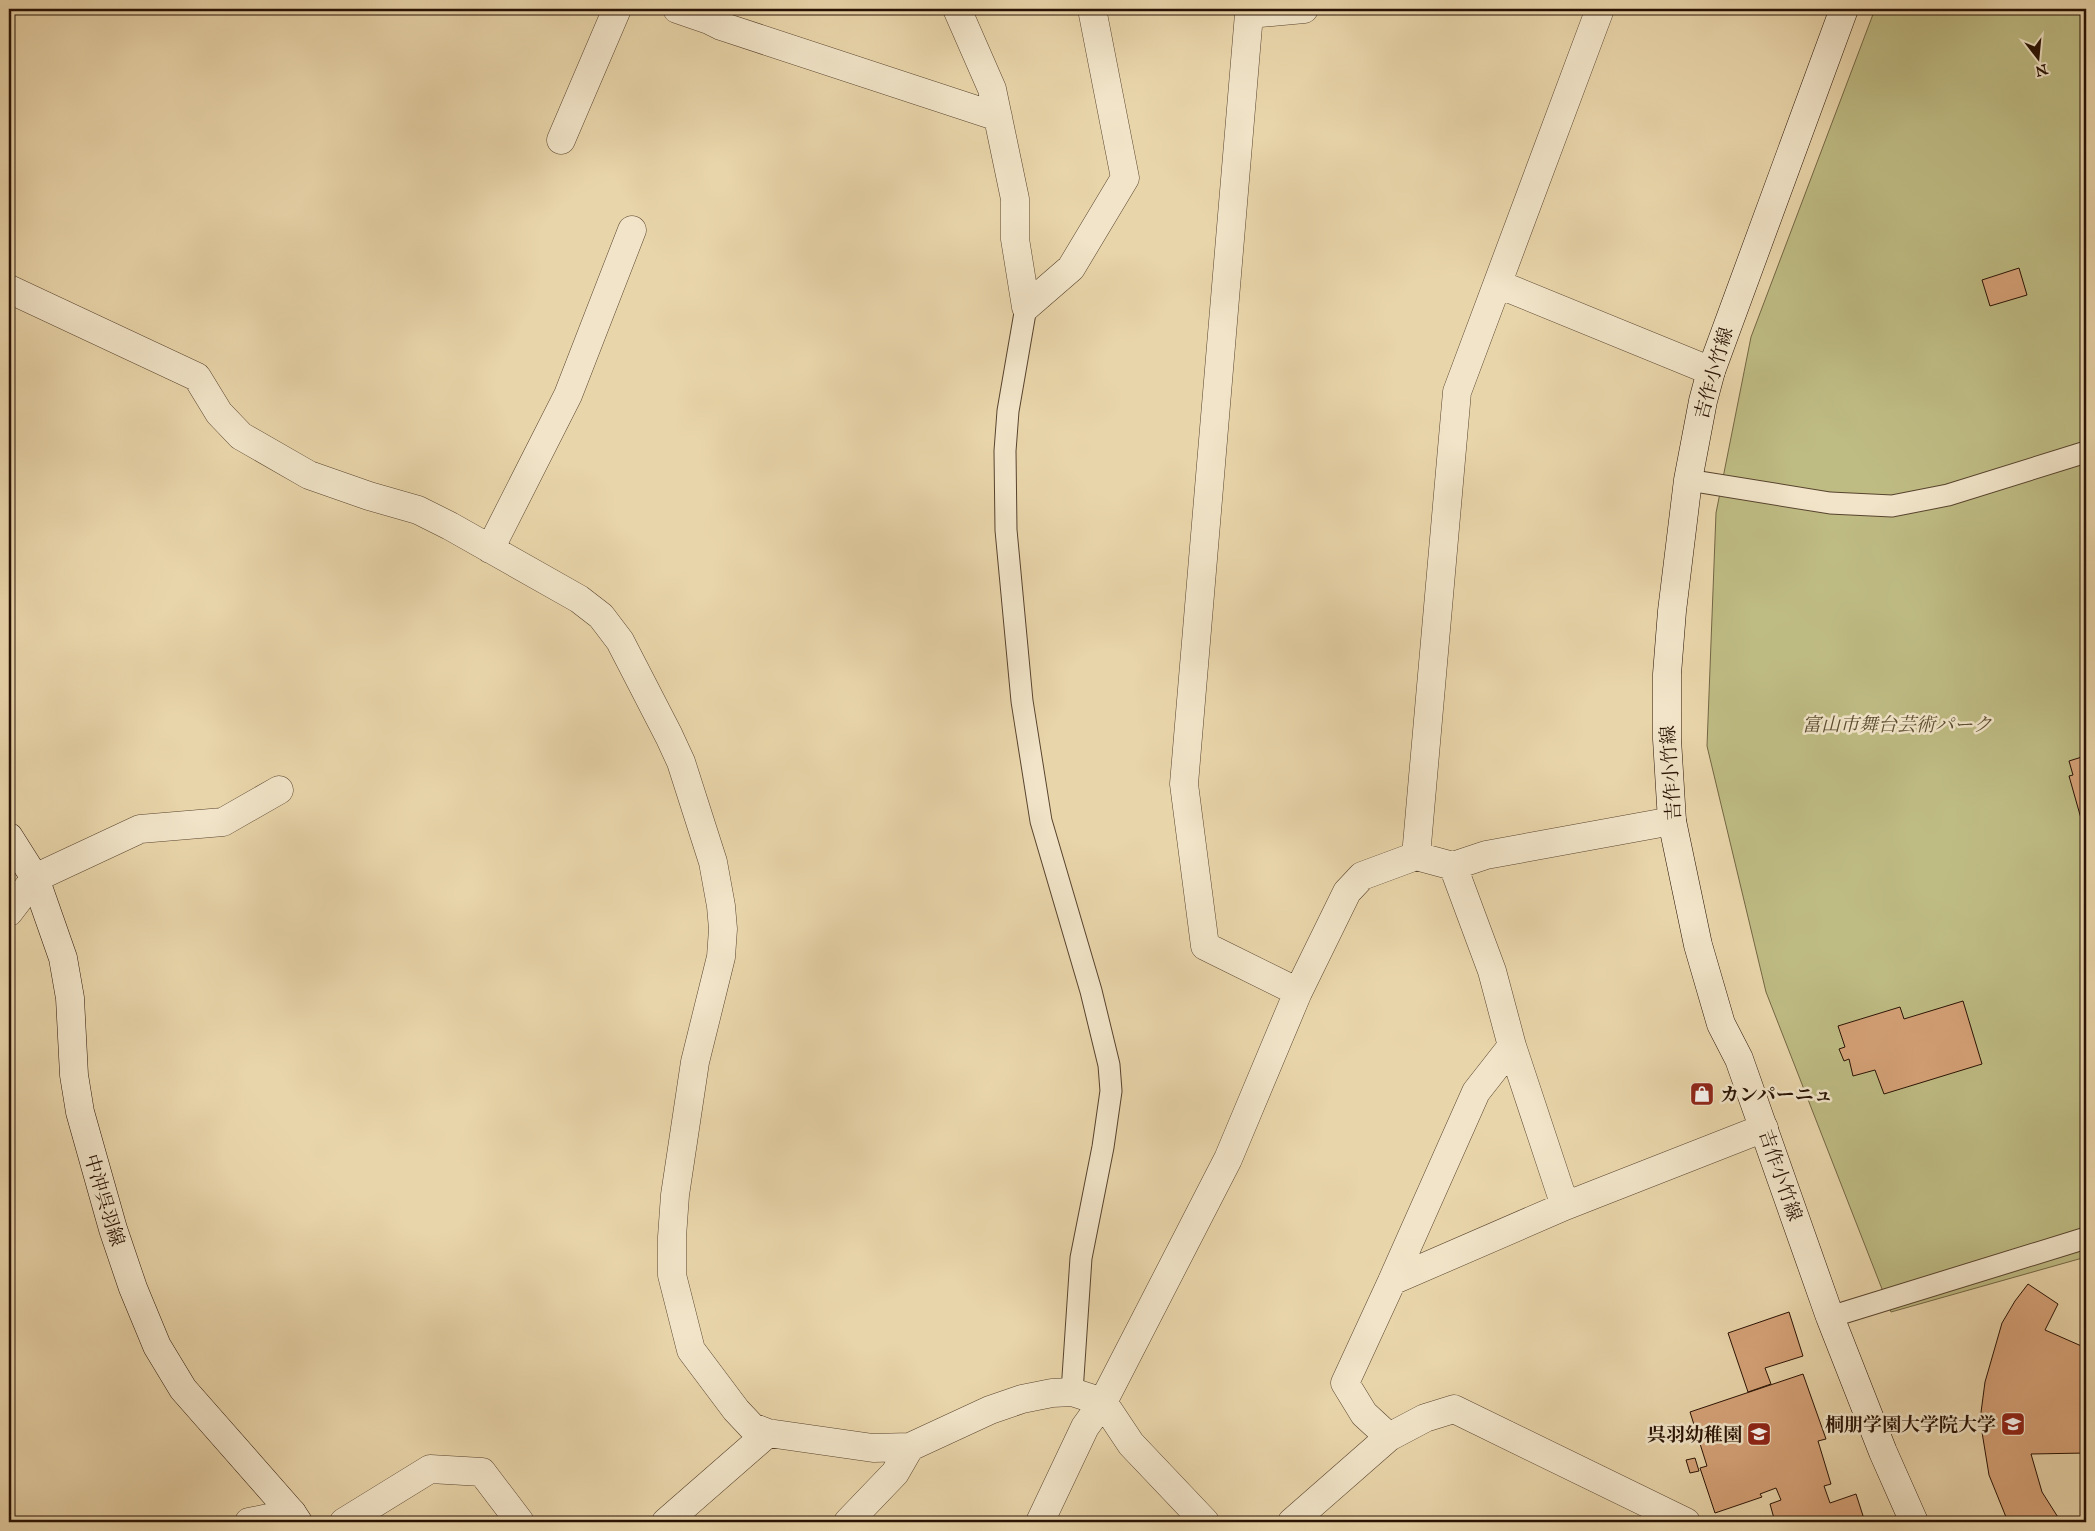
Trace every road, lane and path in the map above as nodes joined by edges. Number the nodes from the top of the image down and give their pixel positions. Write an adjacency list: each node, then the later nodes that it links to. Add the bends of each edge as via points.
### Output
1 (617, 9): 9 (street)
2 (677, 9): 8 (street)
3 (957, 9): 8 (street, via 992,89)
4 (1092, 9): 13 (street, via 1125,178 1071,268)
5 (1304, 9): 25 (street, via 1249,14 1184,784 1205,946)
6 (1600, 9): 11 (street)
7 (1844, 9): 14 (street, 吉作小竹線)
8 (998, 117): 13 (street, via 1015,199 1015,239)
9 (561, 140)
10 (632, 230): 17 (street, via 568,395)
11 (1498, 284): 14 (street); 21 (street, via 1457,392)
12 (9, 289): 17 (street, via 197,377 220,414 241,436 309,475 418,510)
13 (1026, 307): 32 (lane, via 1008,411 1005,450 1006,530 1022,701 1041,821 1090,991 1109,1065 1111,1091 1081,1258)
14 (1711, 371): 16 (street, 吉作小竹線)
15 (2086, 452): 16 (lane, via 1948,495 1892,506 1830,503)
16 (1688, 480): 19 (street, 吉作小竹線, via 1667,674)
17 (490, 549): 34 (street, via 578,599 601,616 620,641 669,736 697,810 713,862 723,929 721,957 695,1062 676,1195 672,1275 691,1350 736,1410 752,1427)
18 (279, 790): 23 (street, via 223,822 140,829)
19 (1672, 821): 22 (street, via 1486,855); 27 (street, 吉作小竹線, via 1698,945 1720,1024 1739,1060)
20 (9, 837): 23 (street, 中沖呉羽線)
21 (1416, 856): 22 (street); 25 (street, via 1362,876 1347,892)
22 (1453, 866): 26 (street, via 1492,971)
23 (35, 878): 24 (street); 37 (street, 中沖呉羽線, via 63,958 70,998 74,1075 80,1112 133,1288 157,1346 183,1389)
24 (9, 912)
25 (1298, 992): 33 (street, via 1228,1159)
26 (1512, 1046): 28 (street); 30 (street, via 1476,1092)
27 (1764, 1128): 28 (street); 31 (street, 吉作小竹線)
28 (1565, 1206): 30 (street)
29 (2086, 1238): 31 (lane)
30 (1392, 1281): 35 (street, via 1344,1383 1364,1414)
31 (1830, 1317): 47 (street, 吉作小竹線)
32 (1072, 1392): 33 (street); 36 (street, via 1052,1392 1022,1399)
33 (1103, 1402): 43 (street, via 1085,1426); 44 (street, via 1131,1444)
34 (768, 1433): 36 (street, via 873,1448); 41 (street)
35 (1389, 1437): 45 (street); 46 (street, via 1425,1418 1454,1409)
36 (910, 1447): 42 (street, via 895,1473)
37 (295, 1518): 38 (street)
38 (249, 1522)
39 (344, 1522): 40 (street, via 430,1469 482,1472)
40 (520, 1522)
41 (666, 1522)
42 (848, 1522)
43 (1040, 1522)
44 (1206, 1522)
45 (1292, 1522)
46 (1686, 1522)
47 (1914, 1522)

